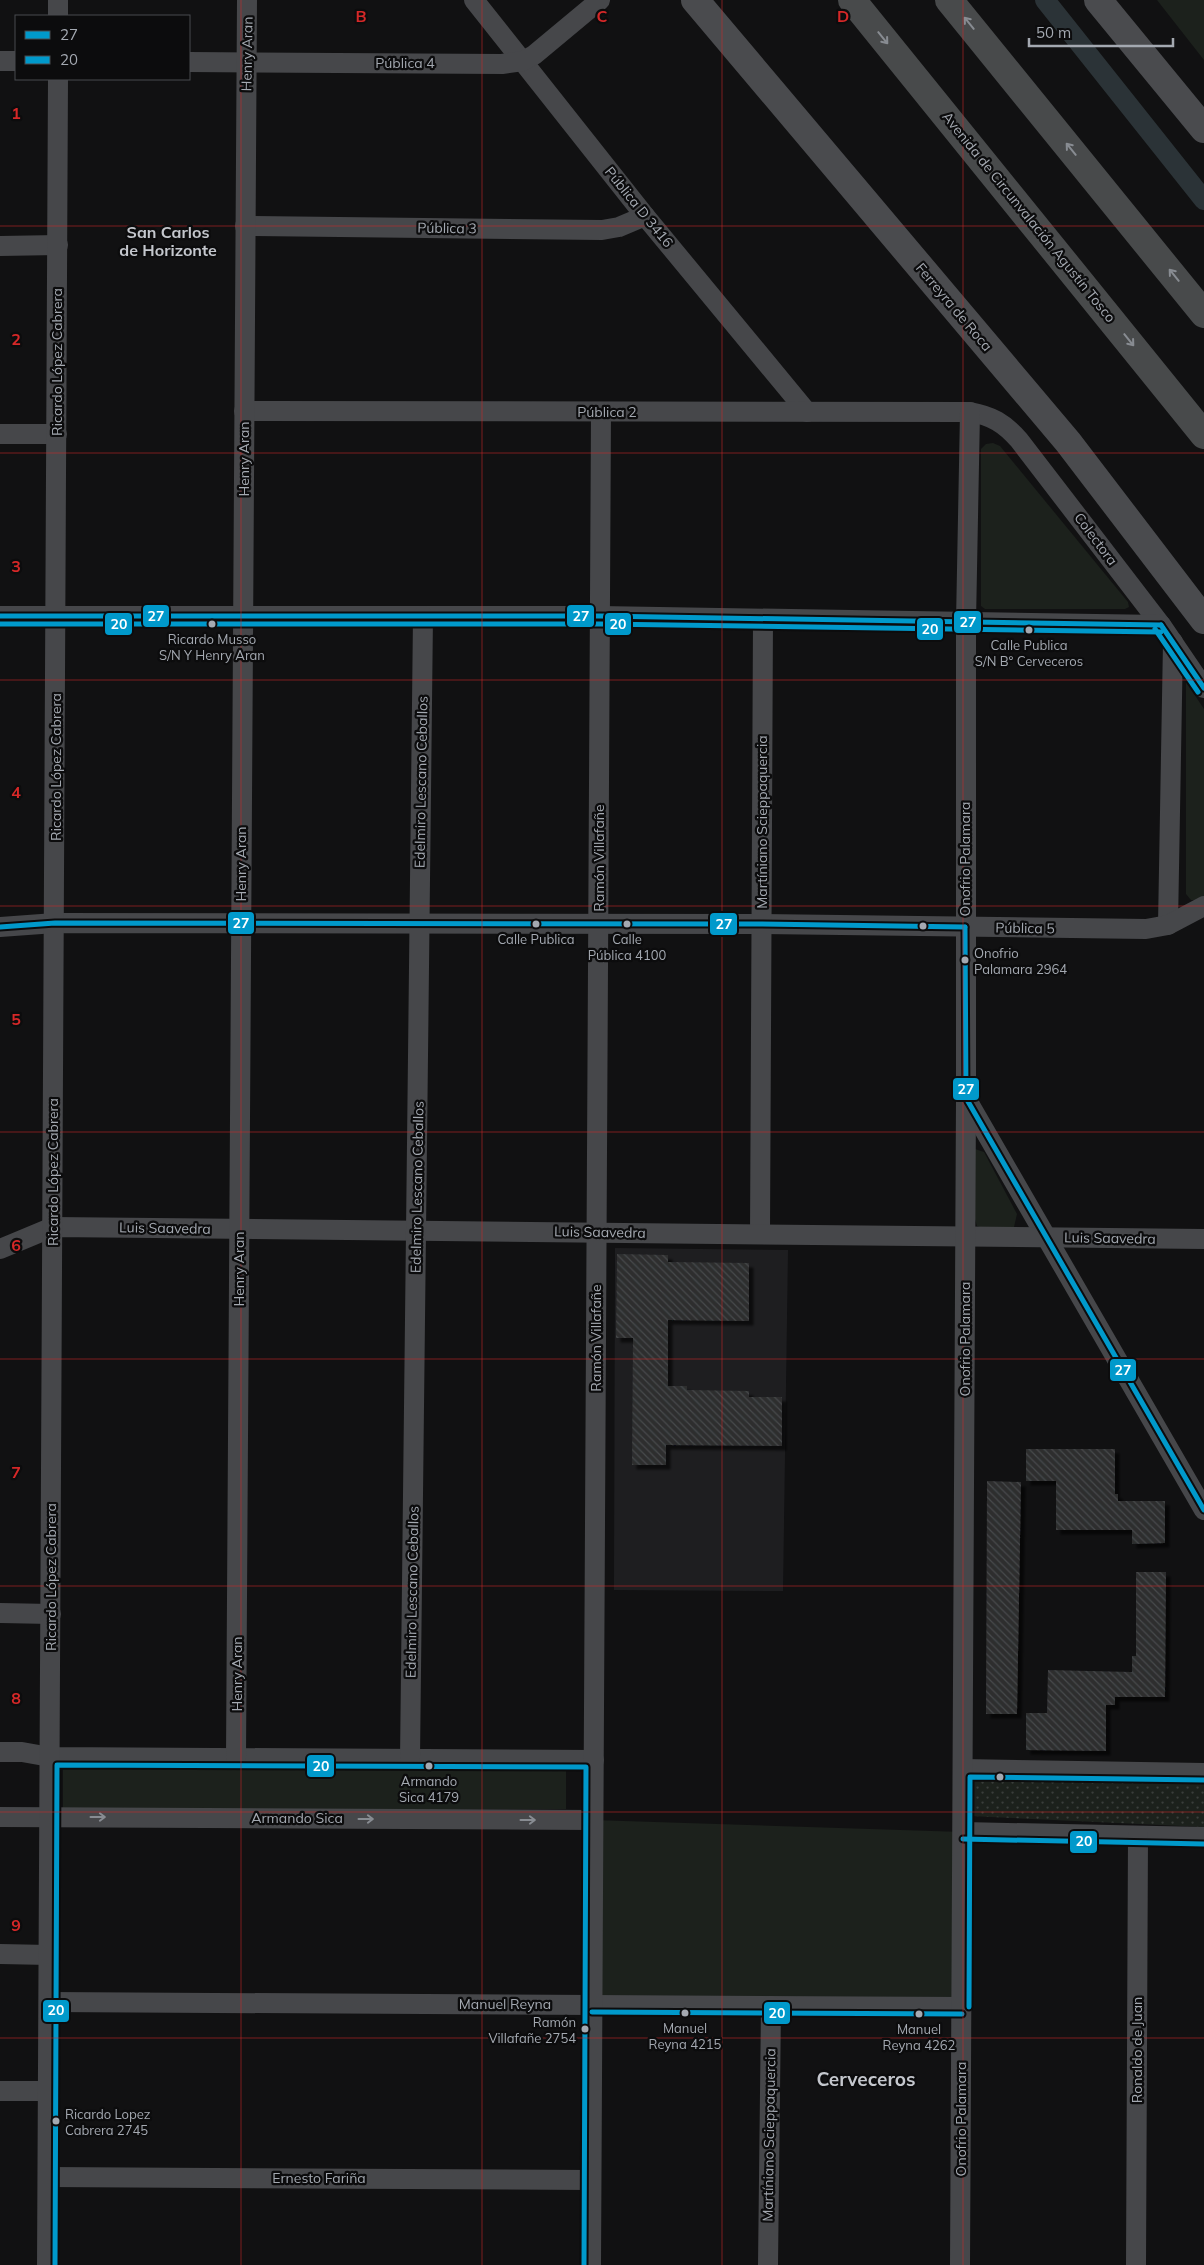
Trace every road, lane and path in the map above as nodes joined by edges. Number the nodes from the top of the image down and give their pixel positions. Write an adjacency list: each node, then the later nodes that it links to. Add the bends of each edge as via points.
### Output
1 (58, 0): 9 (street)
2 (247, 0): 14 (street, Henry Aran)
3 (474, 0): 12 (street, Pública D 3416)
4 (600, 0): 12 (street, Pública 4)
5 (695, 0): 35 (street, Ferreyra de Roca, via 1068,442)
6 (852, 0): 28 (highway, Avenida de Circunvalación Agustín Tosco, one-way to 28)
7 (949, 0): 21 (highway, one-way to 7)
8 (1098, 0): 16 (street)
9 (58, 15)
10 (0, 60): 11 (street)
11 (15, 61)
12 (523, 61): 14 (street, Pública 4, via 502,64); 17 (street, Pública D 3416)
13 (190, 62): 14 (street, Pública 4)
14 (247, 62): 18 (street, Henry Aran)
15 (58, 80): 19 (street, Ricardo López Cabrera)
16 (1204, 129)
17 (645, 216): 18 (street, Pública 3, via 602,230); 24 (street, Pública D 3416)
18 (246, 226): 22 (street, Henry Aran)
19 (58, 245): 20 (street); 27 (street, Ricardo López Cabrera)
20 (0, 246)
21 (1204, 314)
22 (244, 411): 23 (street, Pública 2); 29 (street, Henry Aran)
23 (601, 412): 24 (street, Pública 2); 33 (street, Ramón Villafañe)
24 (807, 412): 25 (street, Pública 2)
25 (970, 412): 36 (street, Onofrio Palamara); 37 (street, Colectora, via 996,419 1019,440)
26 (0, 434): 27 (street)
27 (57, 434): 31 (street, Ricardo López Cabrera)
28 (1204, 435)
29 (243, 615): 31 (street); 32 (street); 42 (street, Henry Aran)
30 (0, 616): 31 (street)
31 (57, 616): 41 (street, Ricardo López Cabrera)
32 (423, 616): 33 (street); 43 (street, Edelmiro Lescano Ceballos)
33 (600, 616): 34 (street); 44 (street, Ramón Villafañe)
34 (763, 619): 36 (street); 45 (street, Martíniano Scieppaquercia)
35 (1204, 620)
36 (966, 622): 37 (street); 48 (street, Onofrio Palamara)
37 (1161, 625): 38 (street, Colectora)
38 (1173, 642): 39 (street, Colectora); 46 (street)
39 (1204, 688)
40 (1204, 906): 46 (street, Pública 5)
41 (55, 923): 42 (street, Pública 5); 47 (street, Pública 5); 50 (street, Ricardo López Cabrera)
42 (241, 923): 43 (street, Pública 5); 51 (street, Henry Aran)
43 (420, 923): 44 (street, Pública 5); 52 (street, Edelmiro Lescano Ceballos)
44 (598, 924): 45 (street, Pública 5); 53 (street, Ramón Villafañe)
45 (762, 924): 48 (street, Pública 5); 54 (street, Martíniano Scieppaquercia)
46 (1168, 926): 48 (street, Pública 5, via 1146,929)
47 (0, 927)
48 (965, 927): 49 (street, Onofrio Palamara)
49 (966, 1098): 55 (street, Onofrio Palamara); 56 (street)
50 (53, 1227): 51 (street, Luis Saavedra); 58 (street, Luis Saavedra); 61 (street, Ricardo López Cabrera)
51 (239, 1228): 52 (street, Luis Saavedra); 64 (street, Henry Aran)
52 (416, 1230): 53 (street, Luis Saavedra); 65 (street, Edelmiro Lescano Ceballos)
53 (597, 1232): 54 (street, Luis Saavedra); 66 (street, Ramón Villafañe)
54 (760, 1234): 55 (street, Luis Saavedra)
55 (965, 1236): 56 (street, Luis Saavedra); 67 (street, Onofrio Palamara)
56 (1046, 1237): 57 (street, Luis Saavedra); 59 (street)
57 (1204, 1239)
58 (0, 1249)
59 (1204, 1510)
60 (0, 1613): 61 (street)
61 (51, 1614): 63 (street, Ricardo López Cabrera)
62 (0, 1752): 63 (street)
63 (50, 1757): 64 (street); 70 (street, Ricardo López Cabrera)
64 (236, 1758): 65 (street)
65 (410, 1759): 66 (street)
66 (594, 1760): 71 (street, Ramón Villafañe)
67 (963, 1768): 68 (street); 72 (street, Onofrio Palamara)
68 (1204, 1773)
69 (0, 1817): 70 (street, Armando Sica)
70 (50, 1817): 71 (street, Armando Sica, one-way to 71); 76 (street, Ricardo López Cabrera)
71 (593, 1820): 78 (street, Ramón Villafañe)
72 (963, 1832): 73 (street); 80 (street, Onofrio Palamara)
73 (1138, 1836): 74 (street); 89 (street, Ronaldo de Juan)
74 (1204, 1837)
75 (0, 1954): 76 (street)
76 (49, 1955): 77 (street, Ricardo López Cabrera)
77 (49, 2002): 78 (street, Manuel Reyna); 82 (street, Ricardo López Cabrera)
78 (592, 2004): 79 (street, Manuel Reyna); 84 (street, Ramón Villafañe)
79 (771, 2006): 80 (street, Manuel Reyna); 87 (street, Martíniano Scieppaquercia)
80 (962, 2007): 88 (street, Onofrio Palamara)
81 (0, 2091): 82 (street)
82 (48, 2091): 83 (street, Ricardo López Cabrera)
83 (48, 2176): 84 (street, Ernesto Fariña); 85 (street, Ricardo López Cabrera)
84 (591, 2180): 86 (street, Ramón Villafañe)
85 (47, 2265)
86 (590, 2265)
87 (768, 2265)
88 (960, 2265)
89 (1136, 2265)

